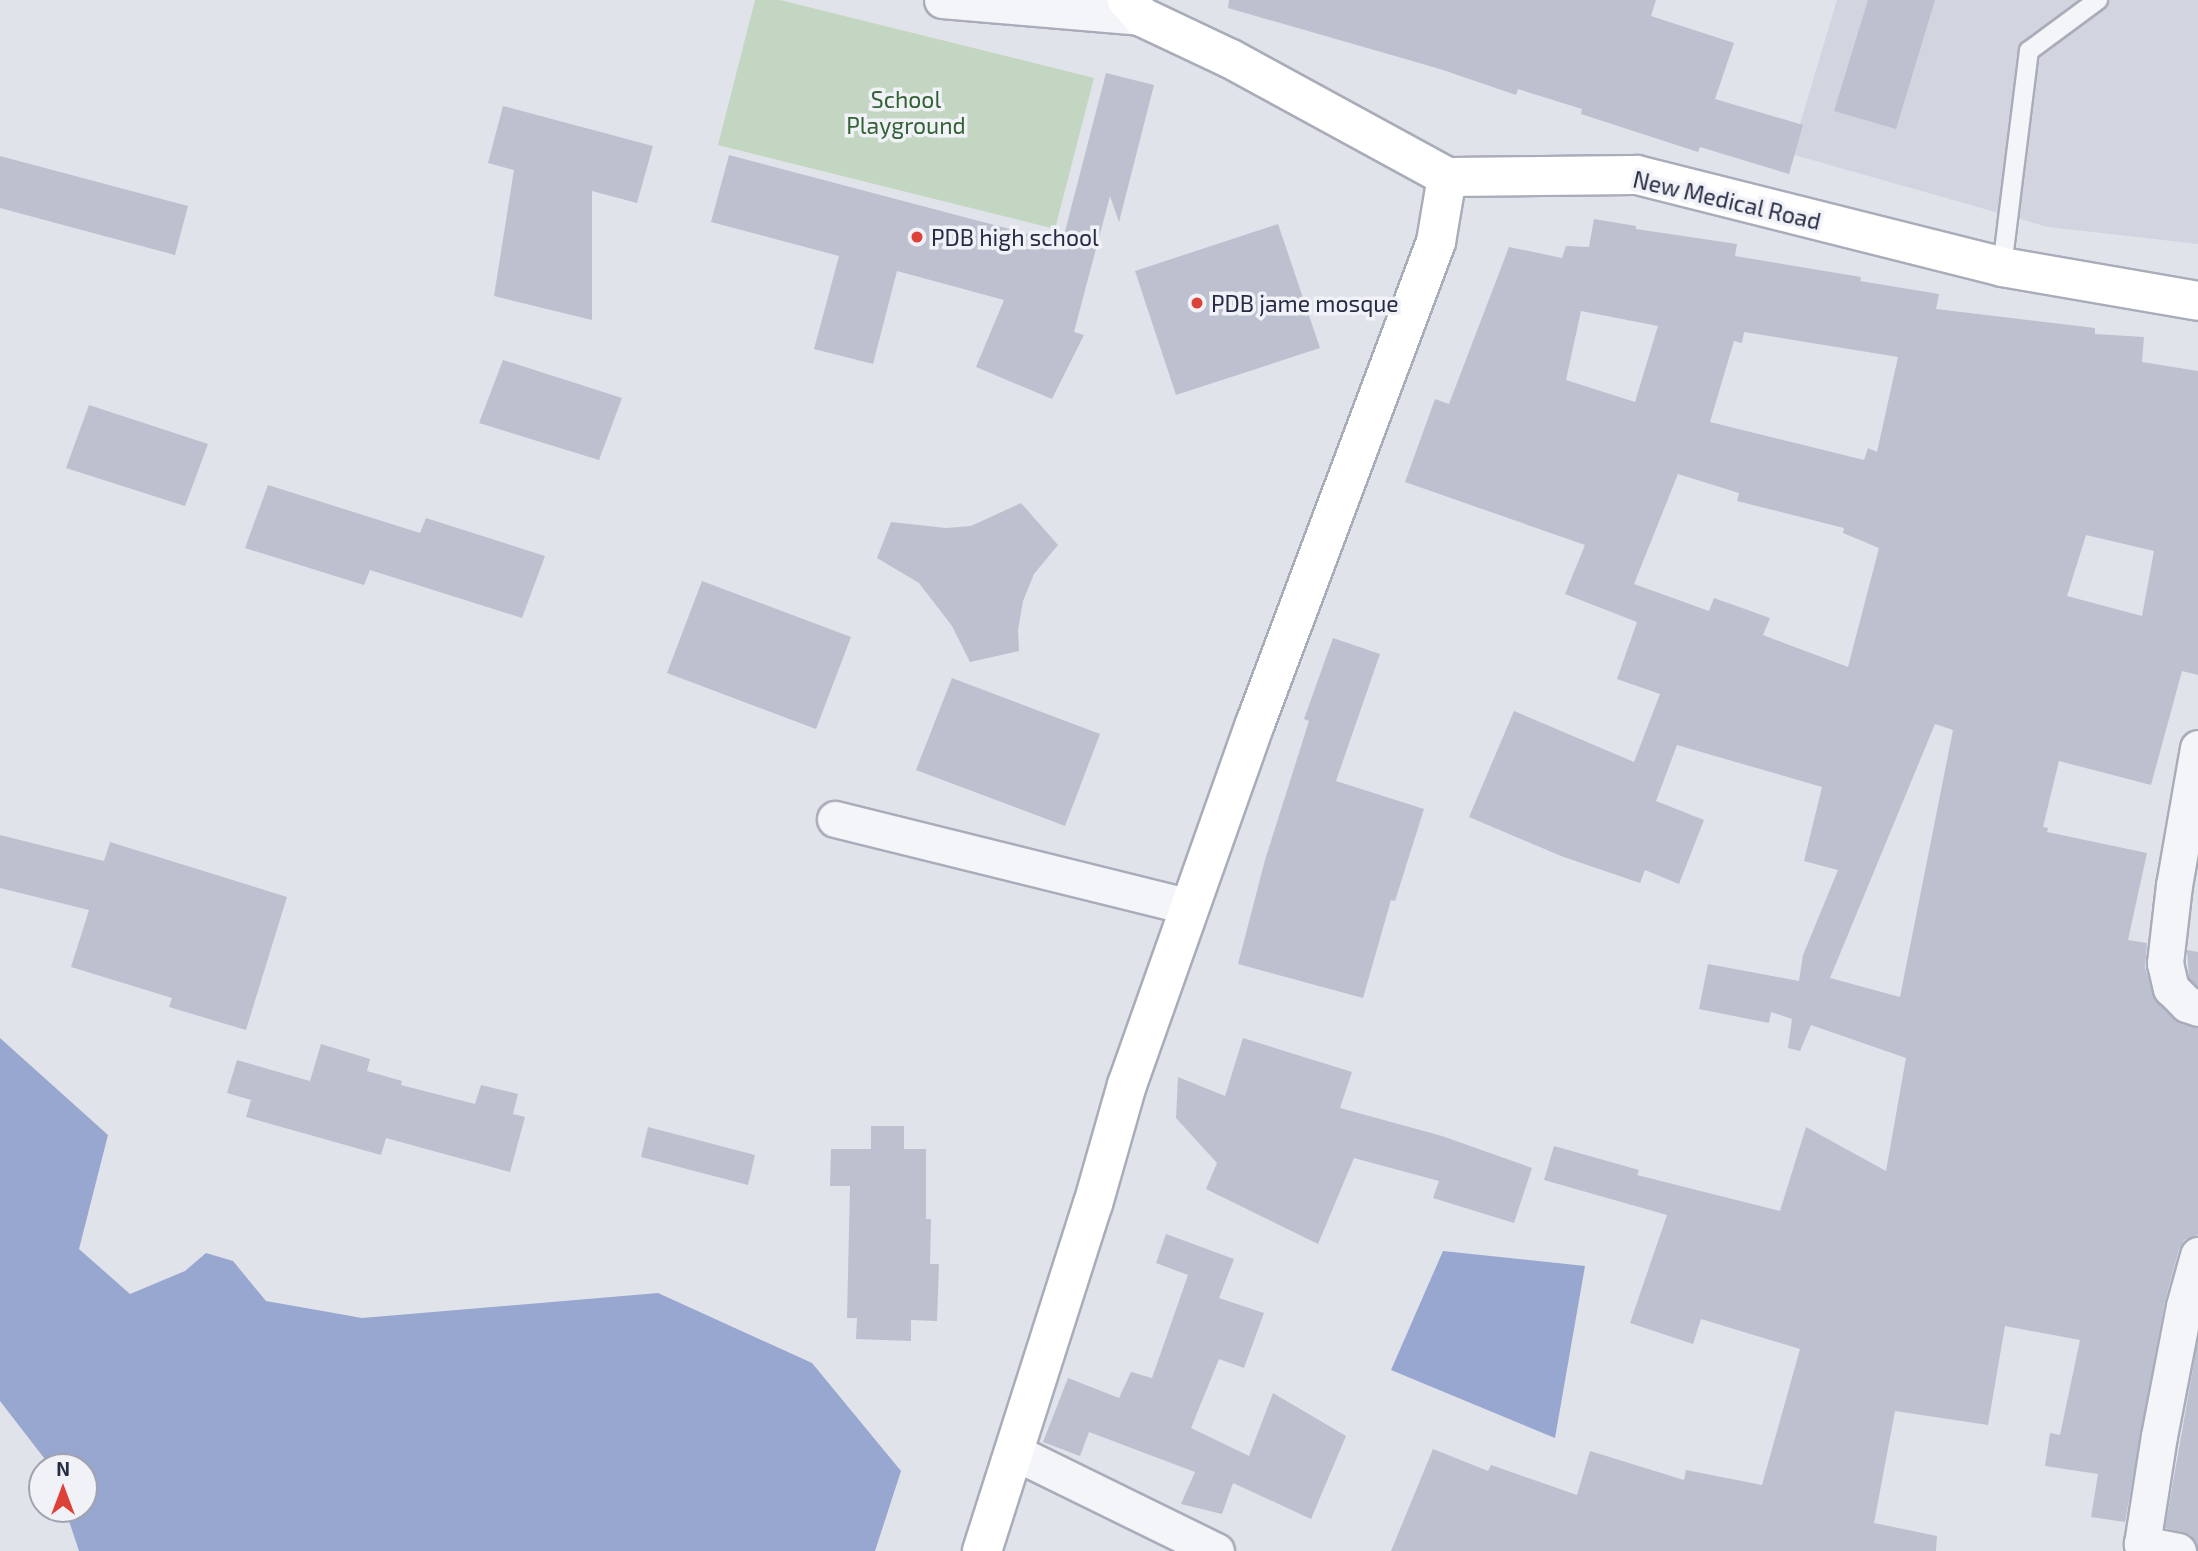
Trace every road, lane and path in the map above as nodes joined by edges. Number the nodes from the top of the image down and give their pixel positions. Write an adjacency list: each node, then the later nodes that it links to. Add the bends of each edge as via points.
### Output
1 (943, 0): 3 (street)
2 (2098, 0): 5 (lane, via 2029,51)
3 (1135, 8): 4 (street, New Medical Road)
4 (1447, 177): 5 (street, New Medical Road, via 1637,175); 9 (street, via 1436,242)
5 (2002, 267): 6 (street, New Medical Road)
6 (2198, 301)
7 (2198, 748): 10 (street, via 2165,963 2171,988)
8 (835, 818): 9 (street)
9 (1190, 907): 12 (street, via 1115,1121)
10 (2198, 1008)
11 (2198, 1255): 15 (street, via 2184,1306 2142,1544)
12 (1014, 1452): 13 (street); 14 (street)
13 (982, 1551)
14 (1216, 1551)
15 (2178, 1551)

